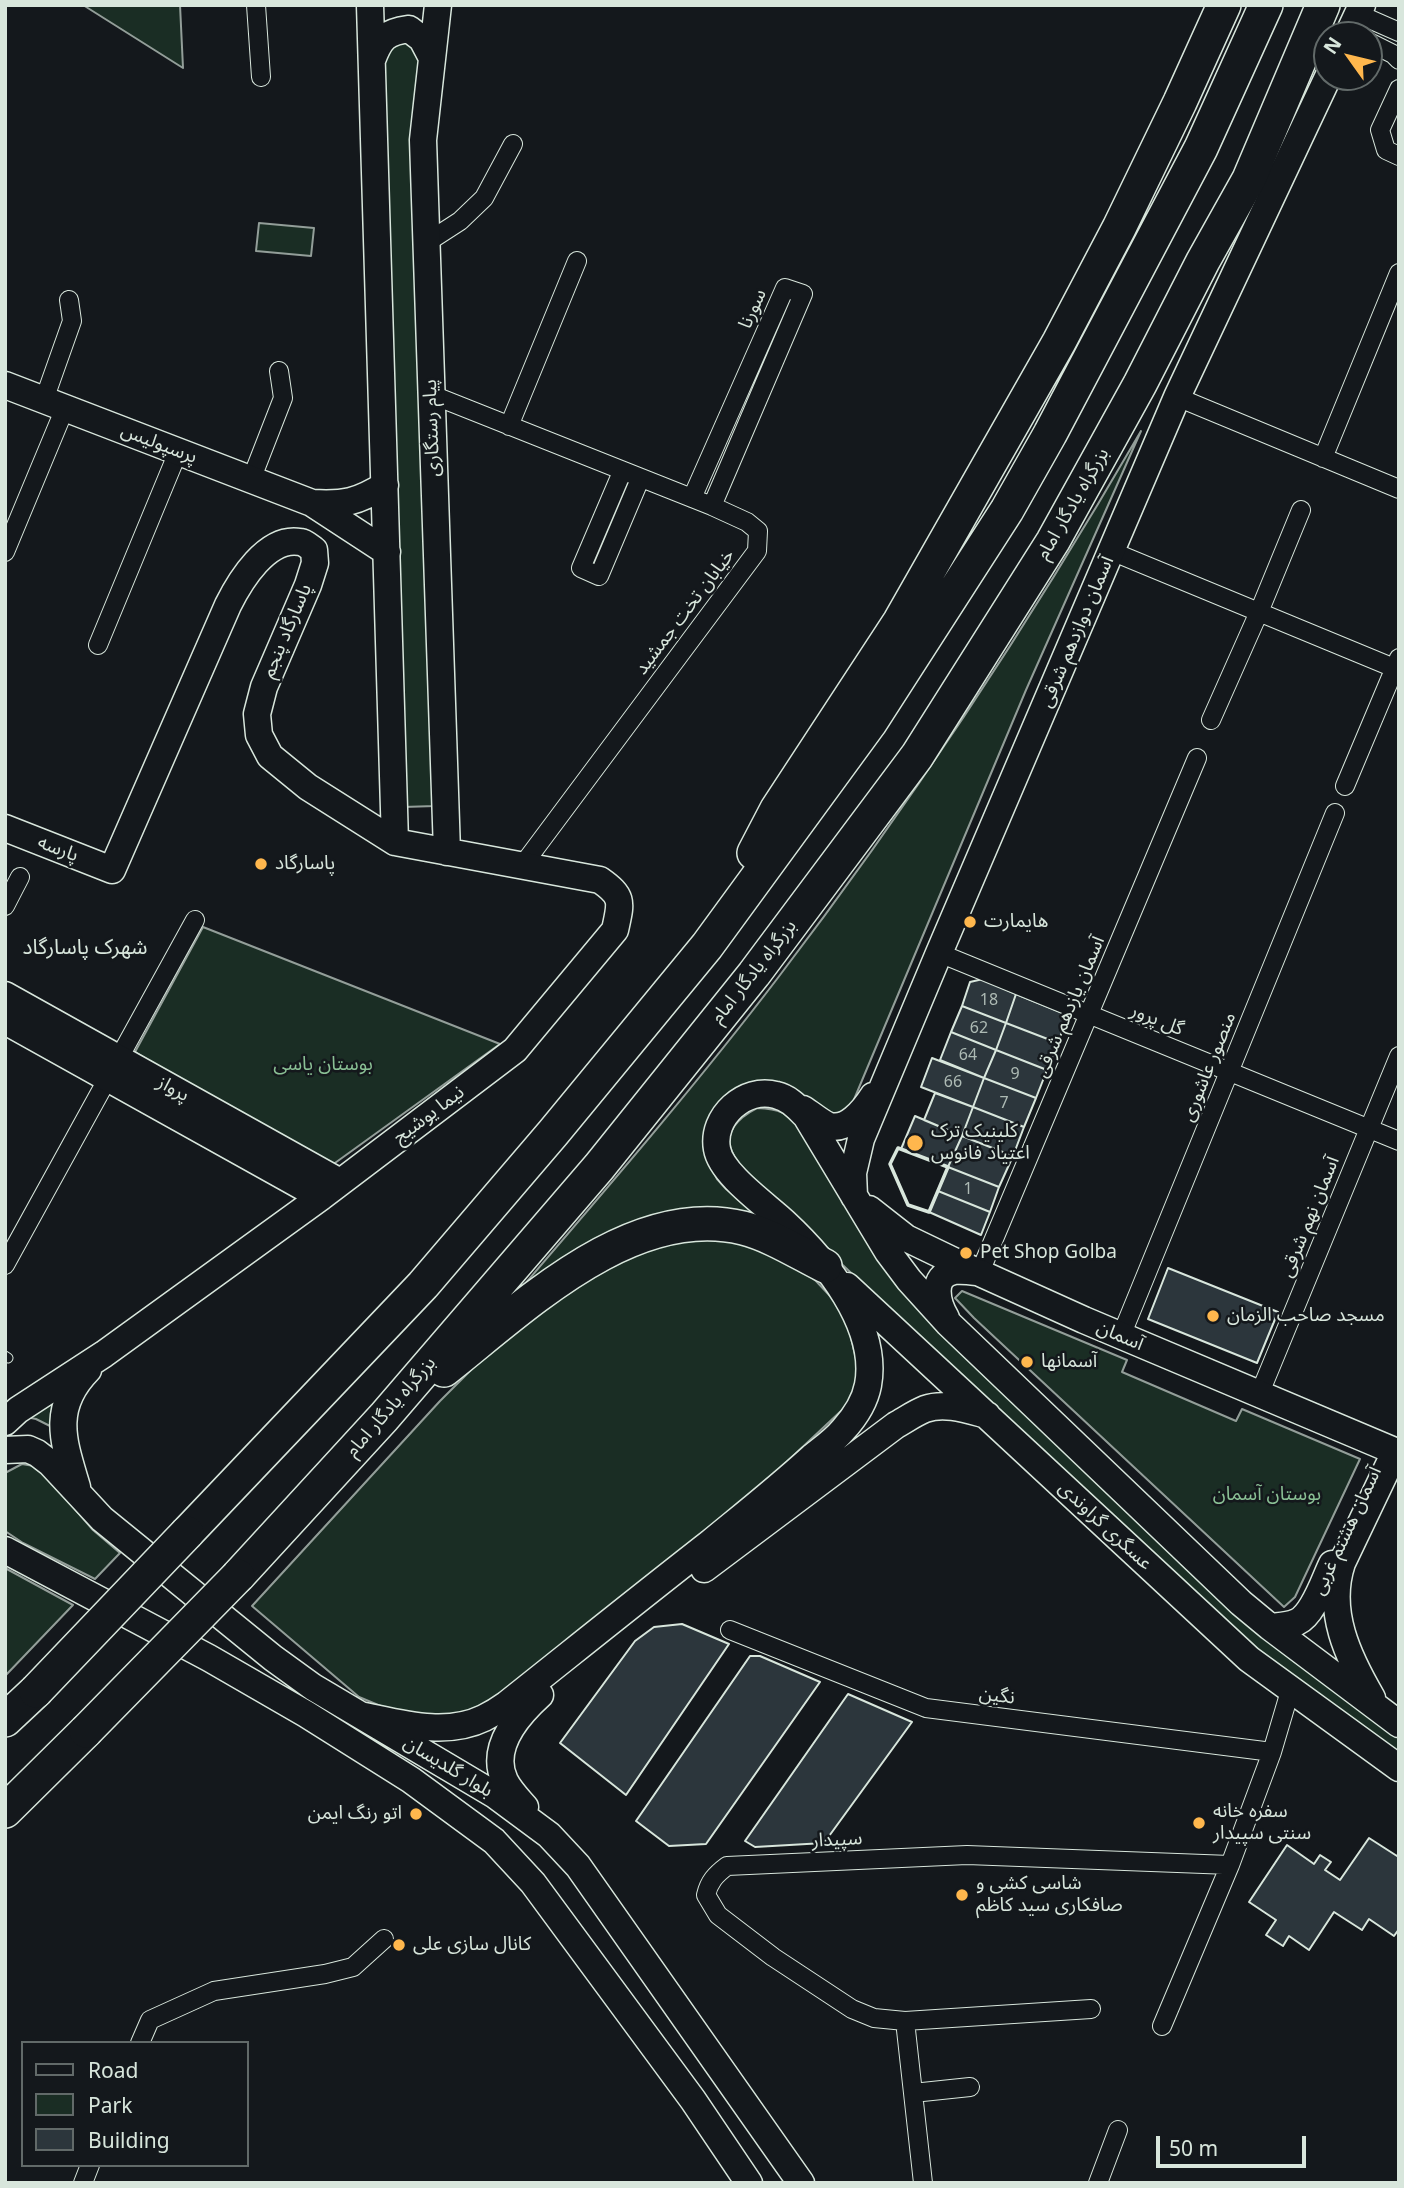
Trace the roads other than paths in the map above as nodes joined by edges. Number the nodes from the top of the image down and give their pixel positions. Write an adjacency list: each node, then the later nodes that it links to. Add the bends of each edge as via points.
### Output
1 (256, 5): 9 (street)
2 (370, 5): 8 (street)
3 (438, 5): 7 (street, پیام رستگاری)
4 (1224, 5): 53 (highway, via 1125,217 1059,342 900,621 777,809)
5 (1266, 5): 53 (highway, via 1201,148 1007,510 870,723)
6 (1323, 5): 75 (highway, بزرگراه یادگار امام, via 1249,179 1140,384 1053,541 917,756 754,974 607,1156)
7 (432, 58): 8 (street, via 422,39 409,29 393,31 379,41); 14 (street, پیام رستگاری, via 423,140)
8 (372, 60): 29 (street)
9 (261, 77)
10 (1399, 89): 13 (street, via 1380,131 1385,150)
11 (1321, 91): 21 (street, آسمان دوازدهم شرقی)
12 (513, 144): 14 (street, via 484,198)
13 (1399, 156)
14 (426, 243): 20 (street, پیام رستگاری)
15 (577, 261): 23 (street)
16 (1399, 274): 25 (street)
17 (69, 300): 22 (street, via 72,321)
18 (279, 371): 28 (street, via 283,398)
19 (5, 385): 22 (street, پرسپولیس)
20 (430, 394): 23 (street, خیابان تخت جمشید); 47 (street, پیام رستگاری)
21 (1177, 397): 25 (street); 35 (street, آسمان دوازدهم شرقی)
22 (54, 404): 24 (street, پرسپولیس); 36 (street)
23 (509, 426): 26 (street, خیابان تخت جمشید)
24 (178, 452): 28 (street, پرسپولیس); 39 (street)
25 (1323, 458): 30 (street)
26 (622, 472): 27 (street, خیابان تخت جمشید); 27 (street, via 581,568 599,576)
27 (640, 479): 31 (street, خیابان تخت جمشید)
28 (251, 480): 32 (street, پرسپولیس)
29 (385, 485): 32 (street, پرسپولیس, via 363,499 338,505); 37 (street)
30 (1399, 489)
31 (692, 498): 33 (street, خیابان تخت جمشید); 33 (street, سورنا, via 785,288 803,294)
32 (312, 503): 37 (street, پرسپولیس)
33 (712, 506): 48 (street, خیابان تخت جمشید, via 758,531 757,551)
34 (1301, 510): 38 (street)
35 (1111, 551): 38 (street); 54 (street, آسمان دوازدهم شرقی)
36 (5, 552)
37 (387, 552): 46 (street)
38 (1259, 612): 40 (street); 41 (street)
39 (98, 645)
40 (1397, 665): 43 (street)
41 (1211, 720)
42 (1197, 758): 56 (street, آسمان یازدهم شرقی)
43 (1345, 786)
44 (1335, 813): 60 (street, منصور عاشوری)
45 (5, 828): 49 (street, پارسه)
46 (394, 842): 47 (street); 49 (street, پاسارگاد پنجم, via 308,787 270,756 259,735 257,714 264,687 314,563 314,550 302,541 285,542 262,556 243,577 228,605)
47 (446, 852): 48 (street)
48 (522, 866): 65 (street, نیما یوشیج, via 600,880 615,891 620,908 615,930 514,1050)
49 (112, 870)
50 (20, 877): 51 (street)
51 (5, 906)
52 (195, 919): 59 (street)
53 (706, 946): 86 (highway, bridge, via 423,1285)
54 (939, 953): 56 (street, گل پرور); 61 (street, آسمان دوازدهم شرقی)
55 (5, 995): 59 (street, پرواز)
56 (1090, 1015): 60 (street, گل پرور); 69 (street, آسمان یازدهم شرقی)
57 (5, 1021): 59 (street, پرواز)
58 (1399, 1056): 63 (street, آسمان نهم شرقی)
59 (113, 1068): 65 (street, پرواز); 67 (street)
60 (1229, 1071): 63 (street, گل پرور); 71 (street, منصور عاشوری)
61 (889, 1072): 62 (street, via 870,1101 842,1126 825,1124); 66 (street, آسمان دوازدهم شرقی, via 855,1156)
62 (793, 1103): 66 (street, عسگری گراوندی, via 806,1116); 68 (street, via 776,1095 757,1094 739,1101 721,1122 717,1150 745,1188 786,1223)
63 (1369, 1129): 64 (street, گل پرور); 73 (street, آسمان نهم شرقی)
64 (1399, 1141)
65 (330, 1190): 72 (street, نیما یوشیج)
66 (854, 1196): 69 (street, آسمان, via 906,1238); 70 (street, عسگری گراوندی, via 895,1262)
67 (5, 1265)
68 (825, 1266): 74 (street, عسگری گراوندی); 75 (highway, via 745,1228 720,1223 642,1235 611,1249 537,1297); 84 (street, via 860,1325 870,1356 865,1395 844,1430 751,1510 508,1704 483,1719 425,1727)
69 (980, 1272): 70 (street, via 956,1271 939,1281 939,1304); 71 (street, آسمان)
70 (948, 1323): 81 (street, عسگری گراوندی)
71 (1121, 1336): 73 (street, آسمان)
72 (104, 1354): 76 (street); 79 (street, via 74,1390 62,1423)
73 (1259, 1395): 77 (street, آسمان)
74 (987, 1415): 83 (street, عسگری گراوندی, via 1249,1659); 90 (street, via 941,1406 896,1425 562,1674 524,1710 503,1744 501,1767 510,1789)
75 (384, 1417): 89 (highway, بزرگراه یادگار امام, bridge, via 238,1576)
76 (5, 1422)
77 (1395, 1449): 81 (street, آسمان هشتم غربی, via 1315,1602 1297,1622); 85 (street, آسمان هشتم غربی, via 1342,1563 1335,1599 1348,1652)
78 (5, 1450): 79 (street, بلوار گلدیسان, via 37,1453)
79 (80, 1495): 84 (street, بلوار گلدیسان, via 102,1519 245,1636 313,1687)
80 (5, 1550): 101 (street, بلوار گلدیسان, via 306,1714 411,1780 494,1841 533,1883)
81 (1269, 1627): 85 (street, عسگری گراوندی)
82 (730, 1630): 87 (street, نگین, via 926,1708)
83 (1290, 1690): 87 (street); 88 (street, عسگری گراوندی)
84 (360, 1715): 90 (street, بلوار گلدیسان, via 495,1794)
85 (1389, 1716)
86 (5, 1720)
87 (1272, 1752): 91 (street)
88 (1399, 1768)
89 (5, 1811)
90 (549, 1835): 100 (street, بلوار گلدیسان, via 578,1866)
91 (1230, 1865): 94 (street, سپیدار, via 967,1855 727,1866 709,1884 706,1895 718,1915 773,1956 852,2009 874,2018); 95 (street)
92 (384, 1939): 96 (street, via 353,1967 214,1992 149,2020)
93 (1091, 2009): 94 (street, سپیدار)
94 (905, 2021): 98 (street)
95 (1162, 2026)
96 (141, 2041)
97 (970, 2087): 98 (street)
98 (913, 2093): 102 (street)
99 (1118, 2130): 103 (street)
100 (796, 2180)
101 (749, 2183)
102 (923, 2183)
103 (1098, 2183)

